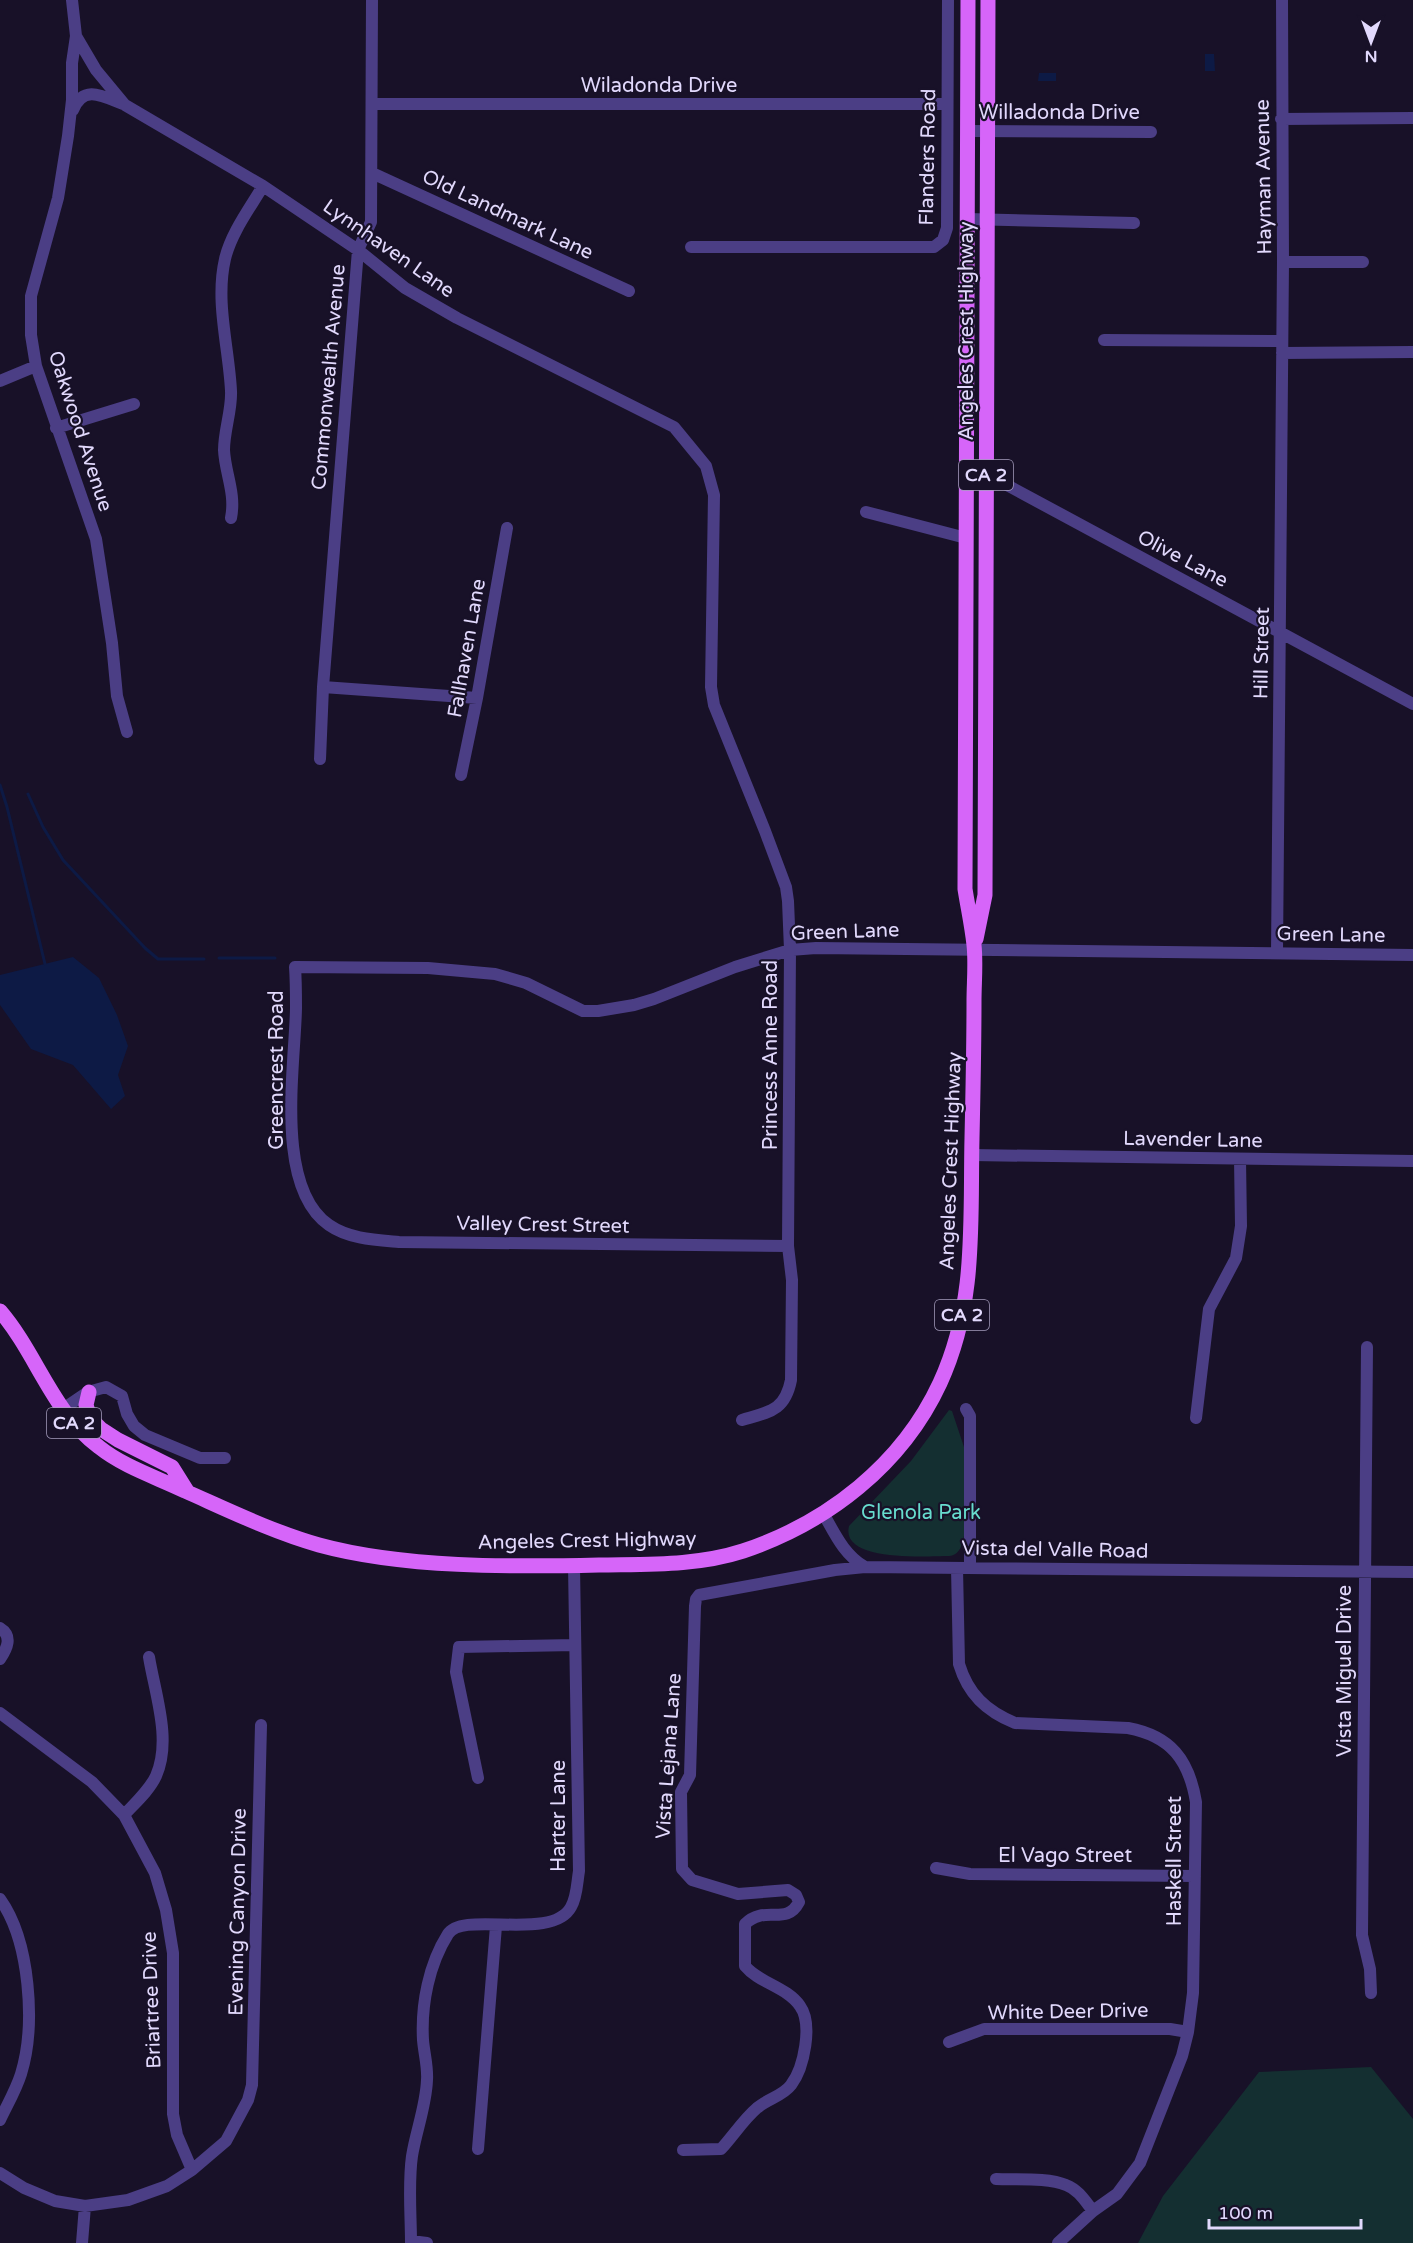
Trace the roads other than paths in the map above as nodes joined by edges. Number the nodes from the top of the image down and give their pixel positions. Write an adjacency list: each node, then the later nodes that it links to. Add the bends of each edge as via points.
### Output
1 (72, 0): 7 (street, Oakwood Avenue)
2 (372, 0): 8 (street, Commonwealth Avenue)
3 (948, 0): 9 (street, Flanders Road)
4 (968, 0): 14 (main road, Angeles Crest Highway / CA 2)
5 (988, 0): 15 (main road, Angeles Crest Highway / CA 2)
6 (1282, 0): 12 (street, Hayman Avenue)
7 (76, 36): 10 (street, Lynnhaven Lane, via 96,70); 11 (street, Oakwood Avenue)
8 (372, 104): 9 (street, Wiladonda Drive); 17 (street, Commonwealth Avenue)
9 (947, 104): 22 (street, Flanders Road, via 947,228 943,240 934,247)
10 (125, 105): 11 (street, via 88,94 76,102); 18 (street, Lynnhaven Lane)
11 (70, 117): 30 (street, Oakwood Avenue, via 58,198 31,296)
12 (1281, 118): 13 (street); 24 (street, Hayman Avenue)
13 (1413, 118)
14 (968, 131): 15 (street, Willadonda Drive); 19 (main road, Angeles Crest Highway / CA 2)
15 (987, 132): 16 (street, Willadonda Drive); 20 (main road, Angeles Crest Highway / CA 2)
16 (1151, 132)
17 (372, 174): 23 (street, Commonwealth Avenue, via 371,222); 26 (street, Old Landmark Lane)
18 (263, 186): 23 (street, Lynnhaven Lane); 38 (street, via 225,257 221,288 231,395 224,452 232,486)
19 (967, 219): 20 (street); 34 (main road, Angeles Crest Highway / CA 2)
20 (987, 219): 21 (street); 35 (main road, Angeles Crest Highway / CA 2)
21 (1134, 224)
22 (691, 247)
23 (358, 250): 36 (street, Lynnhaven Lane, via 405,288 457,318 674,427 706,466); 42 (street, Commonwealth Avenue)
24 (1283, 262): 25 (street); 28 (street, Hayman Avenue)
25 (1363, 262)
26 (628, 291)
27 (1104, 340): 28 (street)
28 (1282, 347): 29 (street); 41 (street, Hill Street)
29 (1413, 352)
30 (36, 366): 31 (street); 33 (street, Oakwood Avenue)
31 (0, 381)
32 (134, 404): 33 (street)
33 (56, 428): 45 (street, Oakwood Avenue, via 96,539 117,696)
34 (966, 463): 35 (street, Olive Lane); 40 (main road, Angeles Crest Highway / CA 2)
35 (986, 473): 41 (street, Olive Lane); 48 (main road, Angeles Crest Highway / CA 2, via 985,895)
36 (714, 495): 49 (street, Princess Anne Road, via 714,705 786,887)
37 (866, 512): 40 (street)
38 (231, 518)
39 (507, 528): 43 (street, Fallhaven Lane)
40 (966, 538): 48 (main road, Angeles Crest Highway / CA 2, via 965,889)
41 (1281, 633): 44 (street, Olive Lane); 50 (street, Hill Street)
42 (323, 687): 43 (street); 46 (street, Commonwealth Avenue)
43 (477, 698): 47 (street, Fallhaven Lane)
44 (1413, 704)
45 (127, 732)
46 (320, 759)
47 (461, 775)
48 (974, 948): 49 (street, Green Lane); 50 (street, Green Lane); 53 (main road, Angeles Crest Highway / CA 2)
49 (790, 950): 52 (street, Green Lane, via 654,999 598,1011 583,1011 526,983 495,974 428,968); 57 (street, Princess Anne Road)
50 (1277, 953): 51 (street, Green Lane)
51 (1413, 955)
52 (295, 967): 56 (street, Greencrest Road, via 291,1086 294,1149 296,1171)
53 (972, 1155): 54 (street, Lavender Lane); 67 (main road, Angeles Crest Highway / CA 2, via 969,1275 961,1319 939,1385 891,1457 860,1487)
54 (1240, 1159): 55 (street, Lavender Lane); 63 (street, via 1241,1226 1236,1258 1209,1309)
55 (1413, 1161)
56 (310, 1206): 57 (street, Valley Crest Street, via 338,1230 379,1240)
57 (788, 1246): 64 (street, Princess Anne Road, via 792,1280 788,1396 769,1412)
58 (0, 1311): 62 (main road, Angeles Crest Highway / CA 2)
59 (1366, 1347): 71 (street, Vista Miguel Drive)
60 (89, 1392): 62 (street); 65 (street, via 106,1387 122,1396 134,1426 145,1435 200,1458); 66 (main road, via 86,1405 90,1418 118,1440 172,1467)
61 (966, 1409): 70 (street, Haskell Street, via 970,1416)
62 (63, 1410): 66 (main road, Angeles Crest Highway / CA 2, via 81,1432 126,1465)
63 (1196, 1418)
64 (742, 1420)
65 (225, 1458)
66 (187, 1491): 68 (main road, Angeles Crest Highway / CA 2, via 299,1538 333,1548 403,1559)
67 (824, 1513): 68 (main road, Angeles Crest Highway / CA 2, via 768,1541 716,1558); 69 (street, via 843,1548)
68 (574, 1566): 75 (street, Harter Lane)
69 (865, 1567): 70 (street, Vista del Valle Road); 73 (street, Vista del Valle Road)
70 (964, 1568): 71 (street, Vista del Valle Road); 83 (street, Haskell Street, via 958,1664 974,1695 985,1707 1015,1723 1139,1730 1164,1741 1178,1754 1193,1784)
71 (1364, 1572): 72 (street, Vista del Valle Road); 86 (street, Vista Miguel Drive, via 1362,1935)
72 (1413, 1572)
73 (699, 1595): 91 (street, Vista Lejana Lane, via 695,1606 690,1775 681,1792 682,1869 692,1880 738,1894 788,1890 796,1894 799,1902 795,1910 785,1915 763,1914 745,1924 745,1966 787,1994 800,2007 806,2022 804,2055 791,2086 757,2107 721,2149)
74 (0, 1628): 77 (street, via 8,1639)
75 (575, 1645): 80 (street, via 459,1647 456,1672); 85 (street, Harter Lane, via 579,1871 576,1891 571,1908 562,1917 549,1922)
76 (149, 1657): 81 (street, via 163,1737 162,1755 156,1776)
77 (0, 1659)
78 (0, 1713): 81 (street, Briartree Drive, via 92,1782)
79 (261, 1725): 92 (street, Evening Canyon Drive, via 252,2085 226,2141)
80 (478, 1778)
81 (124, 1815): 92 (street, Briartree Drive, via 155,1873 166,1910 173,1953 173,2114)
82 (936, 1868): 83 (street, El Vago Street, via 970,1874)
83 (1195, 1876): 87 (street, Haskell Street, via 1193,1993)
84 (0, 1899): 89 (street, via 16,1932 27,1985 28,2016 21,2073)
85 (496, 1926): 90 (street); 97 (street, Harter Lane, via 457,1926 449,1932 430,1972 423,2038 428,2077 412,2157)
86 (1371, 1993)
87 (1188, 2032): 88 (street, White Deer Drive, via 984,2029); 96 (street, Haskell Street, via 1140,2163 1117,2194)
88 (950, 2042)
89 (0, 2120)
90 (478, 2149)
91 (683, 2150)
92 (192, 2170): 95 (street, Evening Canyon Drive, via 167,2186 128,2200)
93 (0, 2173): 95 (street, Evening Canyon Drive, via 55,2201)
94 (996, 2179): 96 (street, via 1066,2185 1080,2194)
95 (85, 2206): 98 (street)
96 (1093, 2211): 100 (street, Haskell Street)
97 (411, 2242): 99 (street)
98 (82, 2243)
99 (427, 2243)
100 (1058, 2243)

